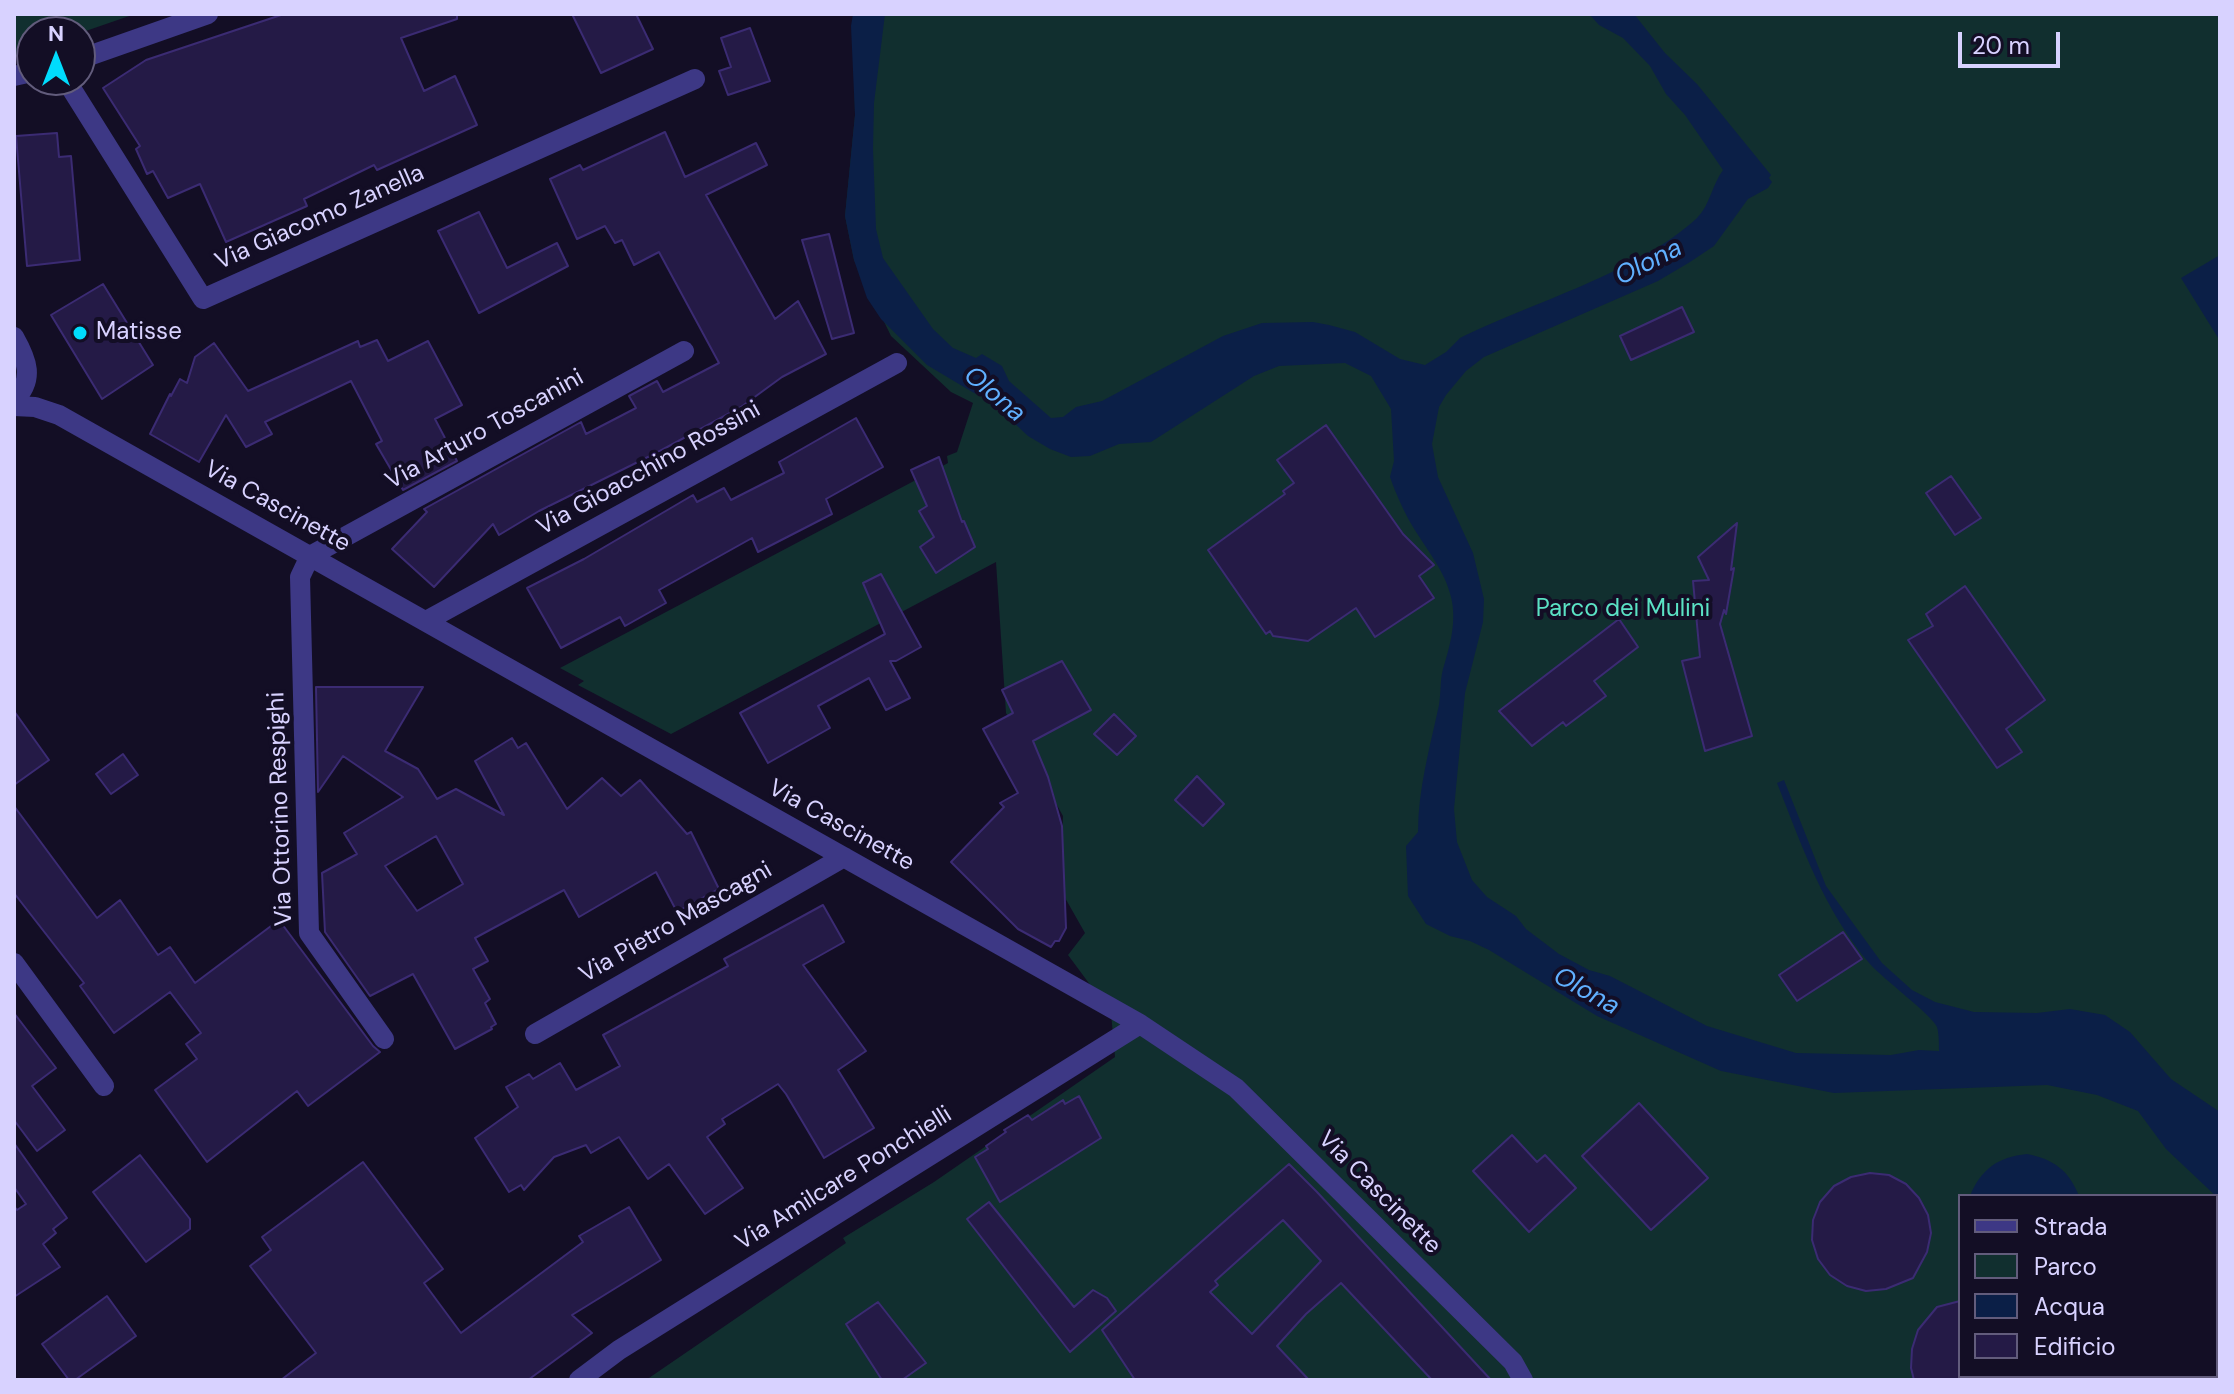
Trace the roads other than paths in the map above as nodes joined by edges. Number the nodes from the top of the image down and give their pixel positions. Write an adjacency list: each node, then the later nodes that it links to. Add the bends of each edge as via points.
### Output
1 (208, 14): 2 (street)
2 (96, 53)
3 (695, 79): 4 (street, Via Giacomo Zanella, via 203,299)
4 (76, 96)
5 (19, 346): 8 (street, via 27,383); 9 (street, Via Cascinette, via 42,398)
6 (684, 351): 10 (street, Via Arturo Toscanini)
7 (897, 363): 11 (street, Via Gioacchino Rossini)
8 (14, 403): 9 (street, Via Cascinette)
9 (59, 415): 10 (street, Via Cascinette)
10 (310, 556): 11 (street, Via Cascinette); 16 (street, Via Ottorino Respighi, via 300,577 309,933)
11 (426, 621): 12 (street, Via Cascinette)
12 (844, 857): 14 (street, Via Cascinette); 15 (street, Via Pietro Mascagni)
13 (14, 963): 17 (street)
14 (1140, 1024): 18 (street, Via Amilcare Ponchielli); 19 (street, Via Cascinette, via 1236,1088 1513,1362)
15 (535, 1034)
16 (384, 1039)
17 (104, 1086)
18 (579, 1380)
19 (1523, 1380)

